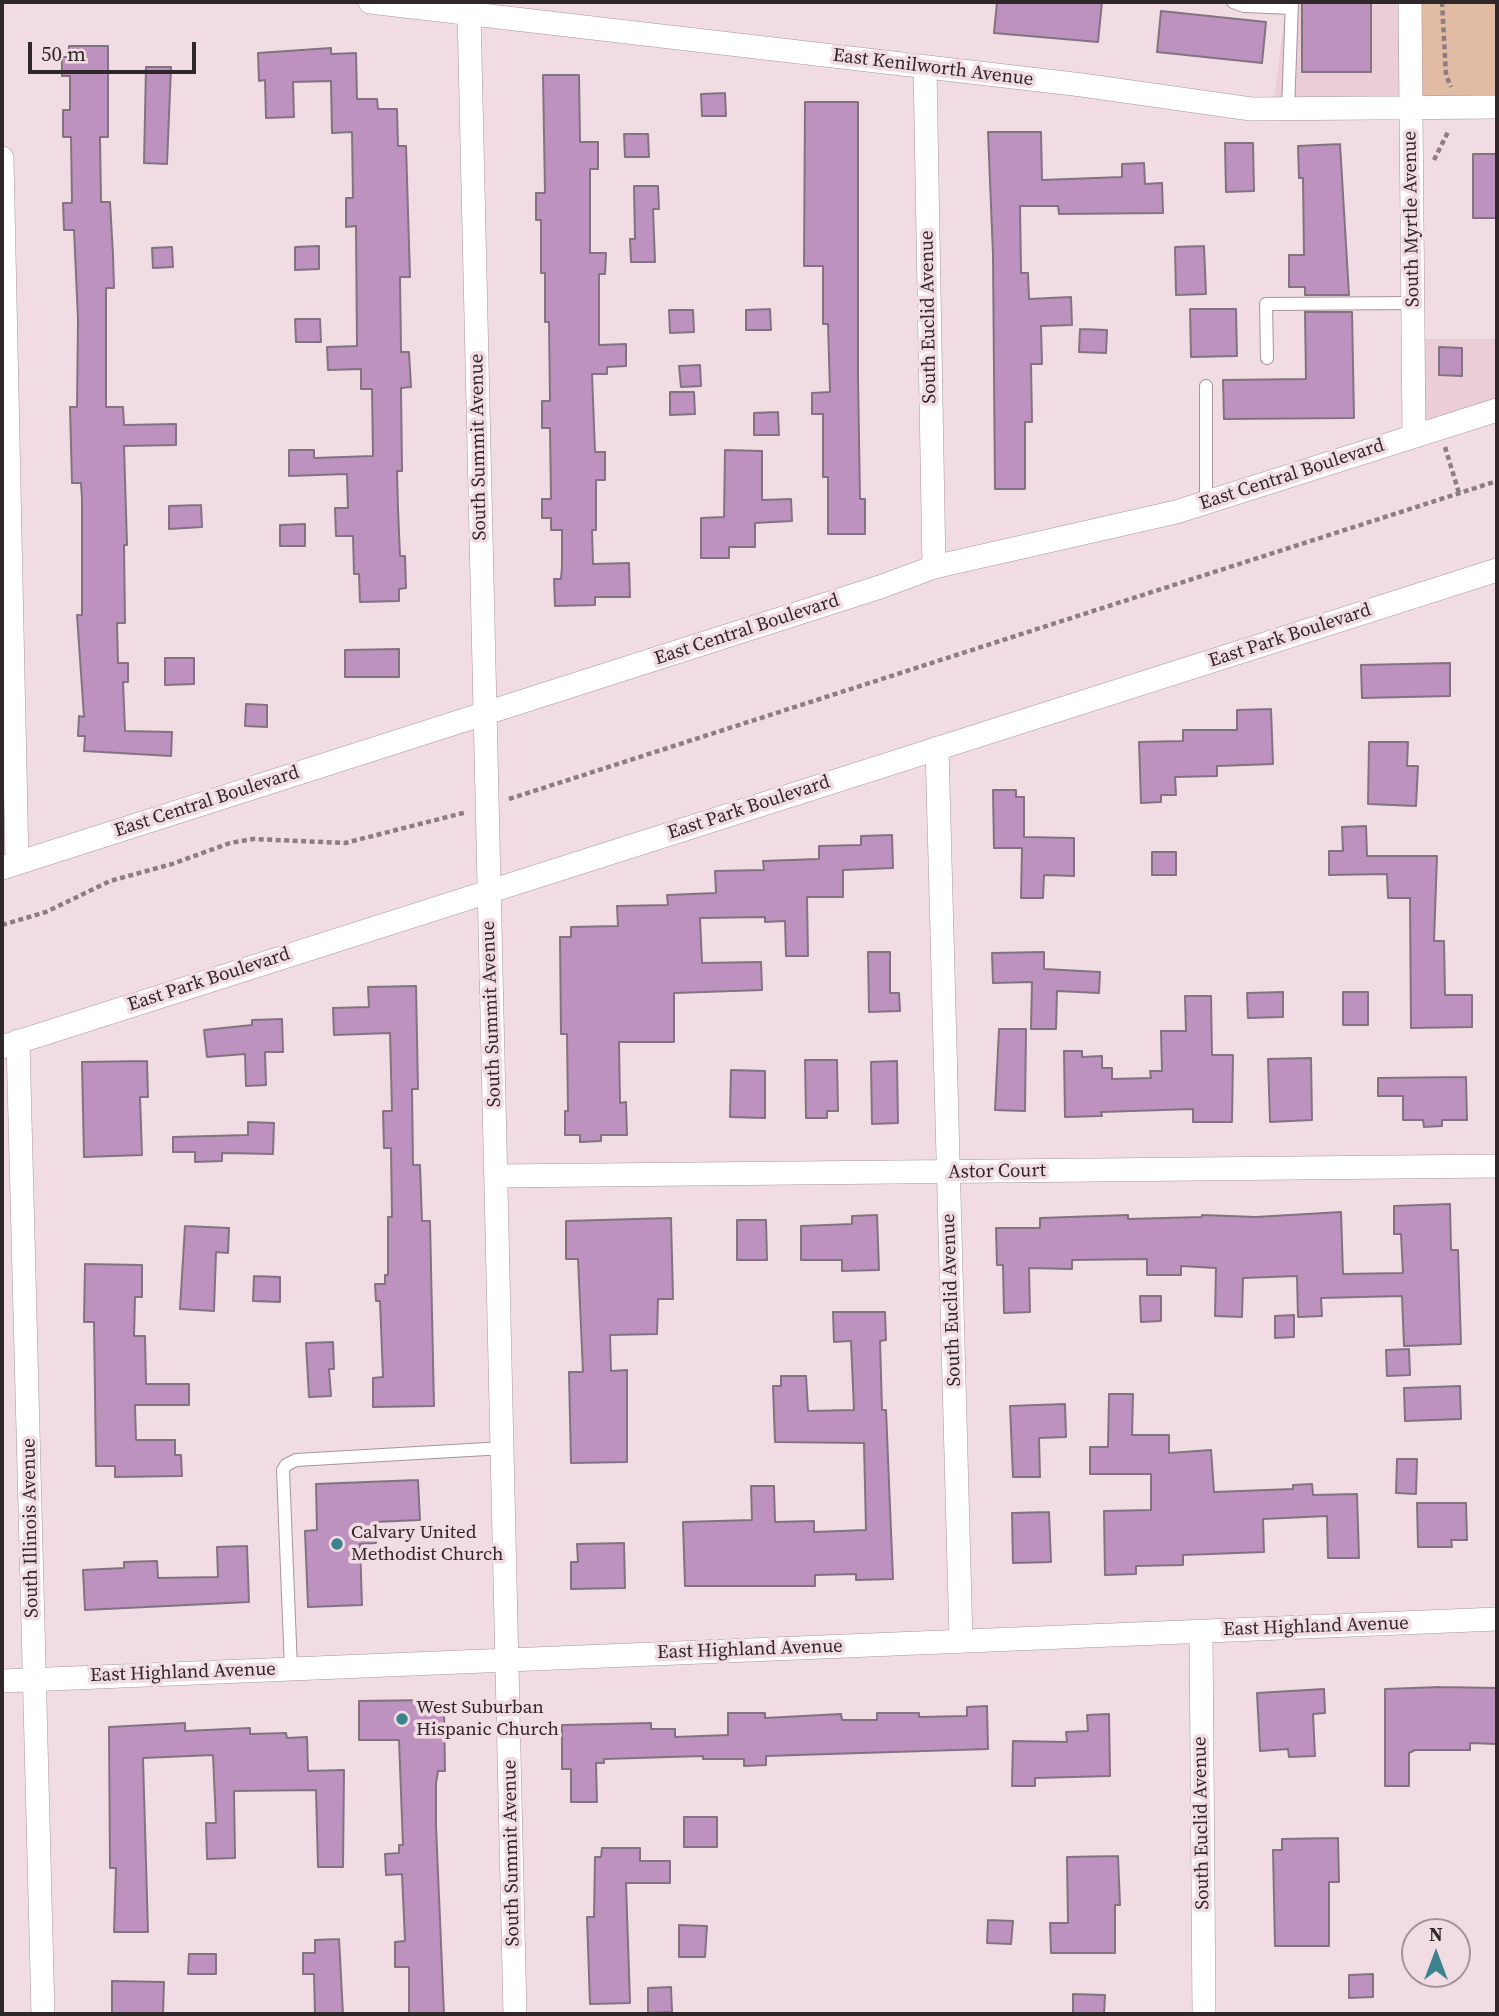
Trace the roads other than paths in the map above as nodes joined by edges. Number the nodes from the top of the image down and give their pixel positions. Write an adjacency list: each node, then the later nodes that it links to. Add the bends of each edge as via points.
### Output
1 (370, 2): 5 (street, East Kenilworth Avenue)
2 (1233, 2): 4 (lane)
3 (1410, 2): 8 (street, South Myrtle Avenue)
4 (1292, 5): 9 (lane)
5 (469, 13): 6 (street, East Kenilworth Avenue); 19 (street, South Summit Avenue)
6 (925, 67): 9 (street, East Kenilworth Avenue, via 1251,109); 17 (street, South Euclid Avenue)
7 (1497, 107): 8 (street, East Kenilworth Avenue)
8 (1410, 108): 9 (street, East Kenilworth Avenue); 11 (street, South Myrtle Avenue)
9 (1287, 109)
10 (2, 158): 21 (street)
11 (1413, 303): 12 (lane, via 1266,304); 15 (street, South Myrtle Avenue)
12 (1267, 358)
13 (1206, 386): 16 (lane)
14 (1497, 410): 15 (street, East Central Boulevard)
15 (1415, 436): 16 (street, East Central Boulevard)
16 (1206, 503): 17 (street, East Central Boulevard)
17 (934, 567): 19 (street, East Central Boulevard)
18 (1497, 570): 20 (street, East Park Boulevard)
19 (485, 713): 21 (street, East Central Boulevard); 22 (street, South Summit Avenue)
20 (937, 748): 22 (street, East Park Boulevard); 25 (street, South Euclid Avenue)
21 (9, 865)
22 (489, 891): 23 (street, East Park Boulevard); 26 (street, South Summit Avenue)
23 (10, 1044): 33 (street, South Illinois Avenue)
24 (1497, 1166): 25 (street, Astor Court)
25 (948, 1172): 26 (street, Astor Court); 30 (street, South Euclid Avenue)
26 (496, 1176): 27 (street, South Summit Avenue)
27 (504, 1448): 31 (street, South Summit Avenue); 32 (lane, via 296,1460 286,1465)
28 (1497, 1619): 29 (street, East Highland Avenue)
29 (1200, 1632): 30 (street, East Highland Avenue); 37 (street, South Euclid Avenue)
30 (961, 1642): 31 (street, East Highland Avenue)
31 (508, 1660): 32 (street, East Highland Avenue); 36 (street, South Summit Avenue)
32 (291, 1669): 33 (street, East Highland Avenue)
33 (35, 1679): 34 (street, East Highland Avenue); 35 (street, South Illinois Avenue)
34 (2, 1681)
35 (43, 2014)
36 (515, 2014)
37 (1204, 2014)

